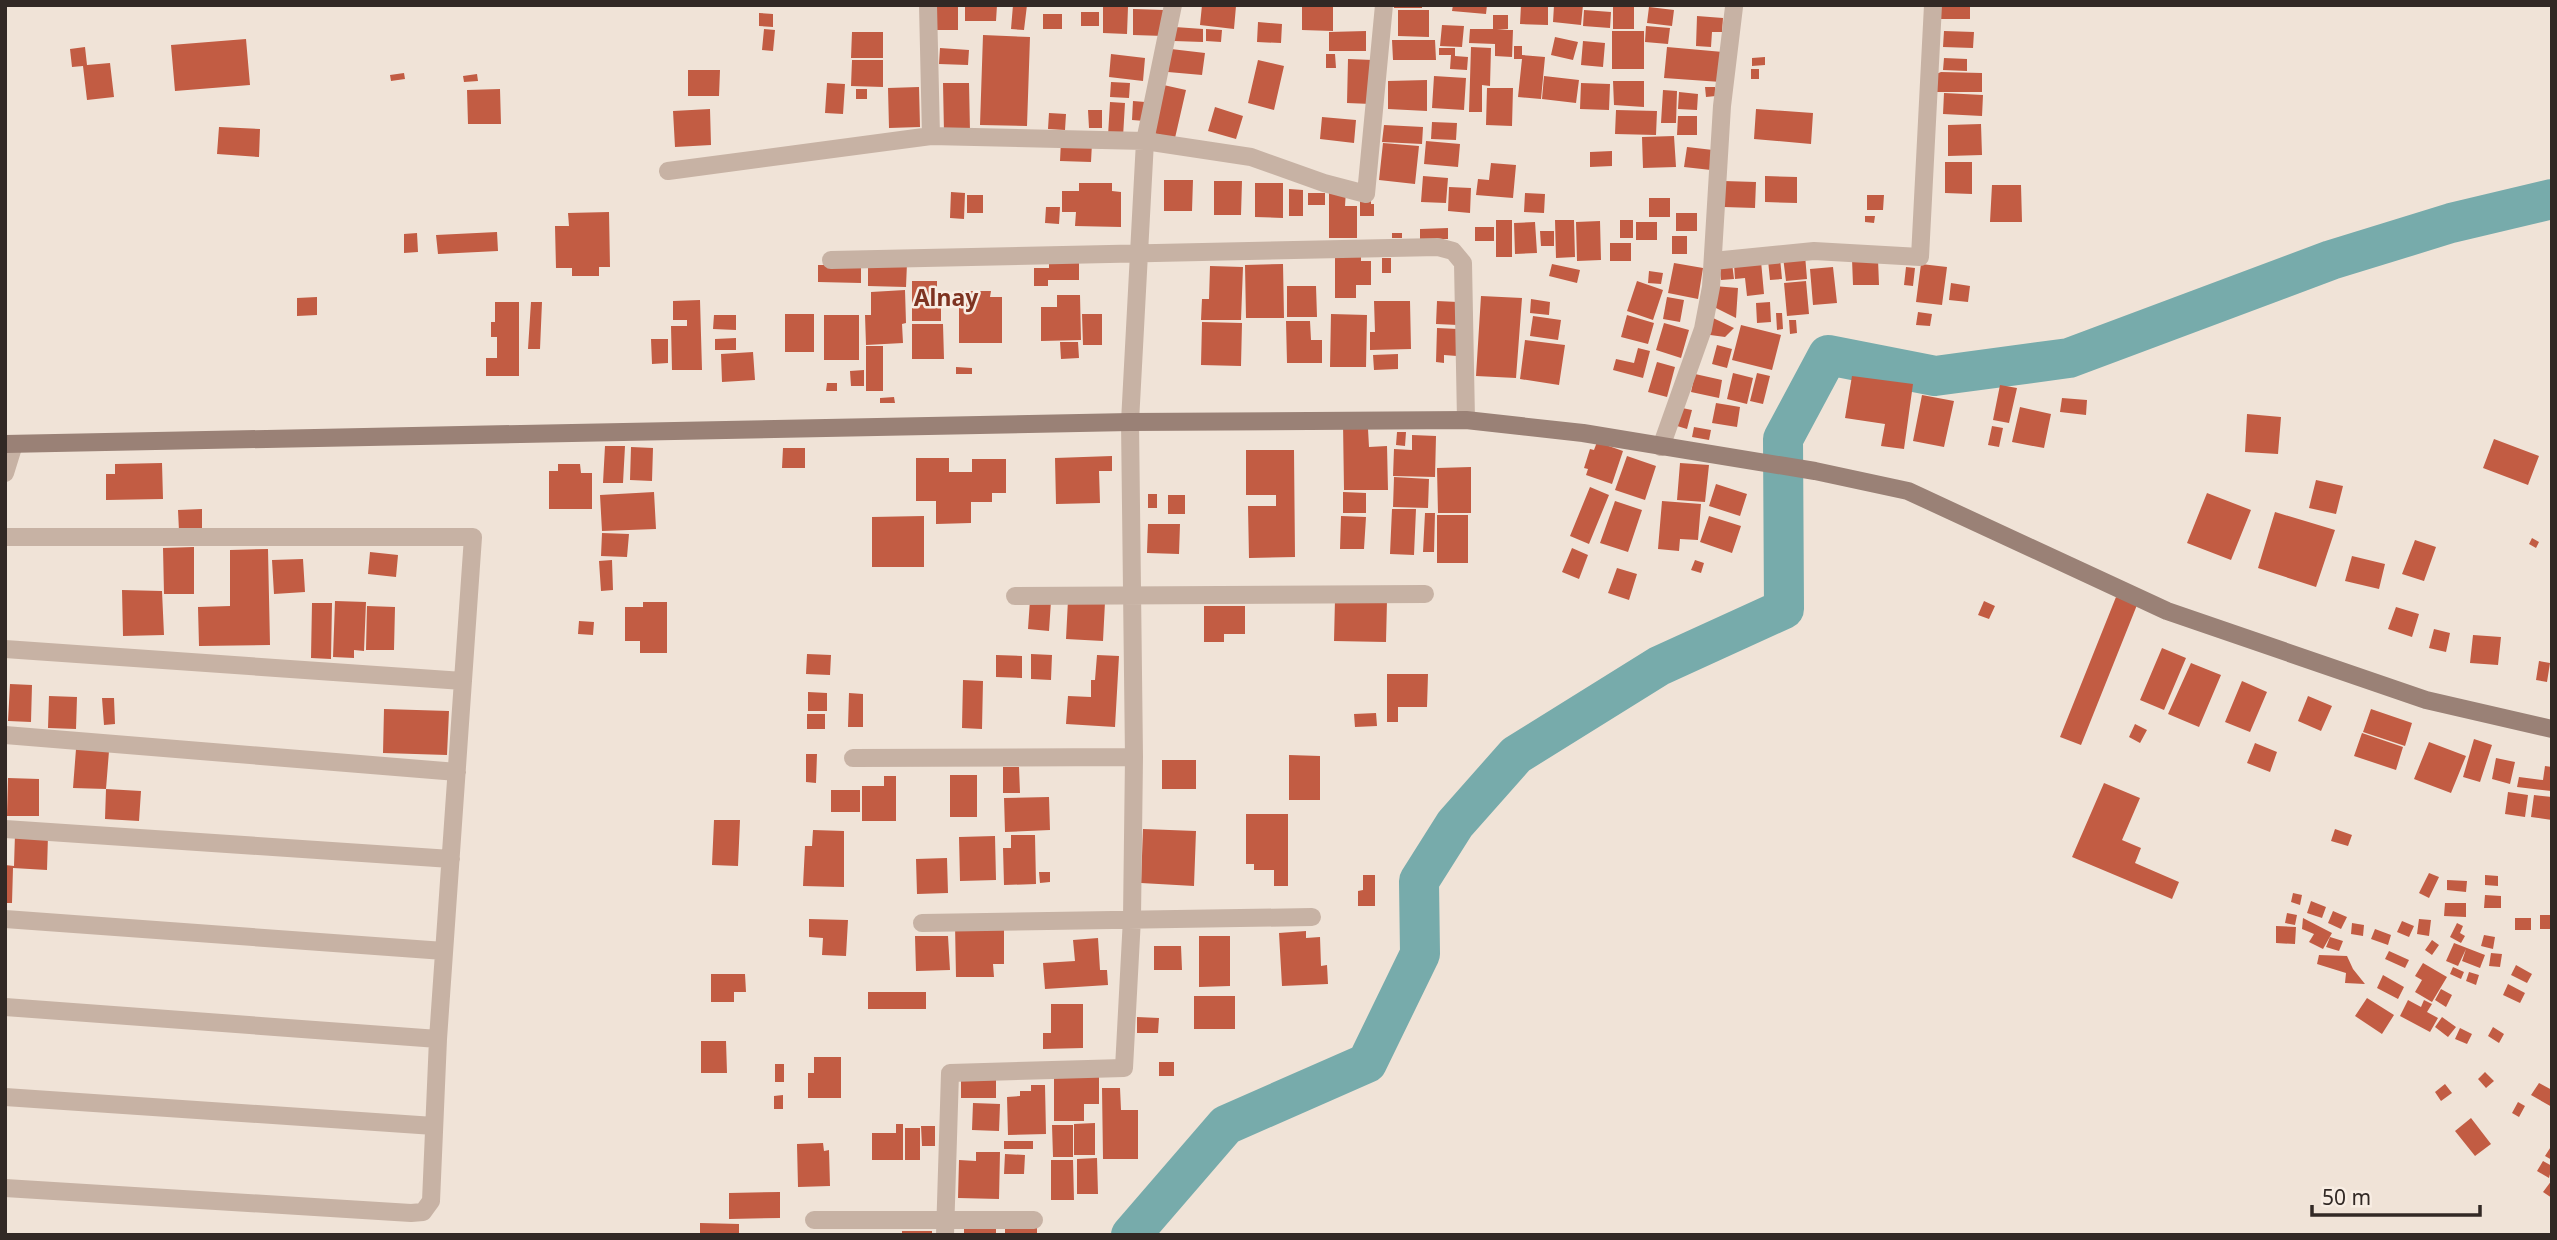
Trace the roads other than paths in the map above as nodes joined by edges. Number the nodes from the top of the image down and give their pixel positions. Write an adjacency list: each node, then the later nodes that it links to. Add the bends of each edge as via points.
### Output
1 (928, 5): 6 (street)
2 (1173, 5): 7 (street)
3 (1384, 5): 7 (street, via 1366,194 1251,157)
4 (1933, 5): 11 (street, via 1920,257 1814,251)
5 (1730, 6): 11 (street)
6 (931, 136): 7 (street); 8 (street)
7 (1145, 141): 9 (street)
8 (668, 171)
9 (1139, 253): 10 (street); 12 (street, via 1437,247 1452,251 1463,263); 13 (street)
10 (831, 260)
11 (1713, 261): 15 (street, via 1703,328)
12 (1466, 420): 13 (main road); 15 (main road)
13 (1130, 422): 14 (main road); 20 (street)
14 (10, 444): 16 (street)
15 (1661, 447): 23 (main road, via 1908,491 2179,615 2426,700)
16 (5, 473)
17 (5, 537): 22 (street, via 473,537)
18 (1426, 594): 20 (street)
19 (1015, 596): 20 (street)
20 (1132, 596): 25 (street)
21 (5, 649): 22 (street)
22 (463, 681): 27 (street)
23 (2552, 729)
24 (5, 735): 27 (street)
25 (1134, 757): 26 (street); 31 (street)
26 (853, 758)
27 (457, 772): 29 (street)
28 (5, 829): 29 (street)
29 (451, 859): 34 (street)
30 (1311, 917): 31 (street)
31 (1132, 918): 33 (street); 42 (street, via 1124,1068 950,1073)
32 (5, 919): 34 (street)
33 (922, 923)
34 (444, 951): 36 (street)
35 (5, 1007): 36 (street)
36 (438, 1038): 38 (street)
37 (5, 1097): 38 (street)
38 (434, 1126): 39 (street, via 431,1202 423,1212)
39 (5, 1188)
40 (814, 1220): 42 (street)
41 (1034, 1220): 42 (street)
42 (945, 1228)

